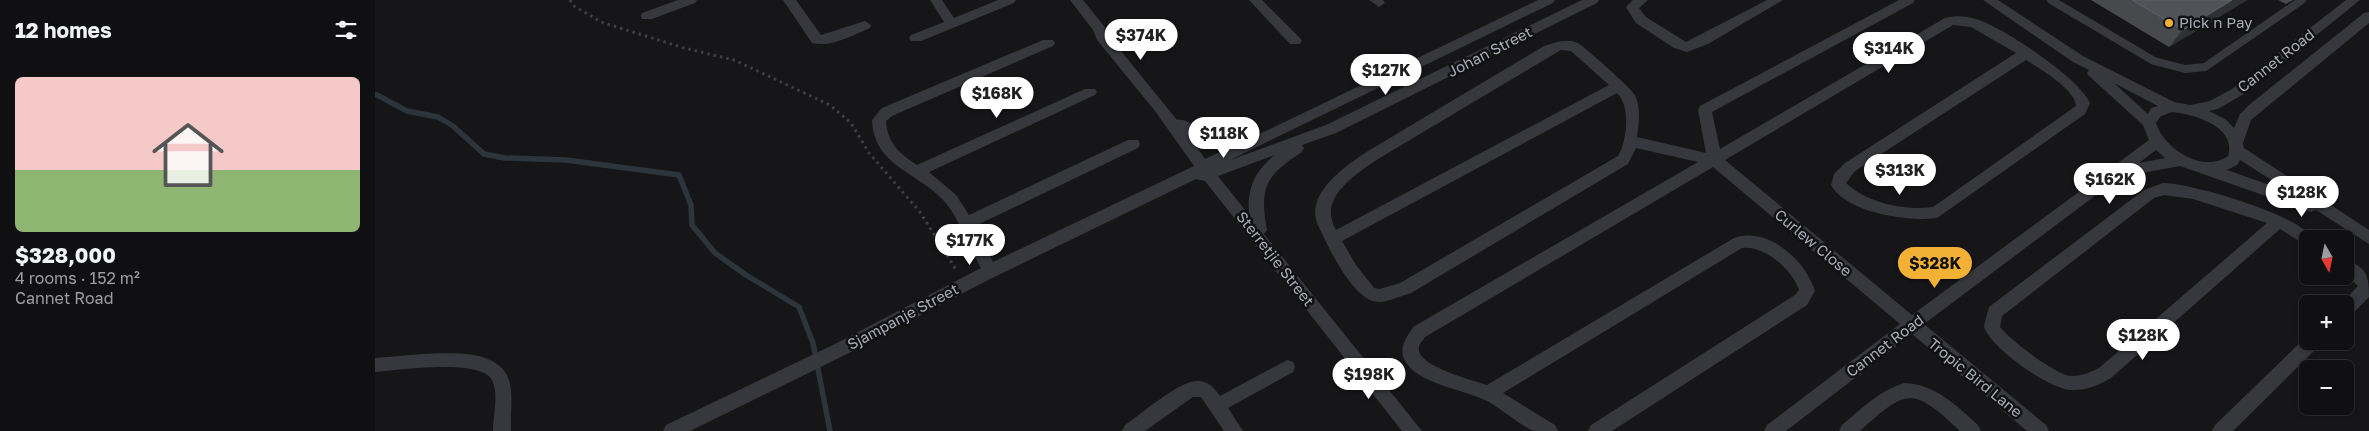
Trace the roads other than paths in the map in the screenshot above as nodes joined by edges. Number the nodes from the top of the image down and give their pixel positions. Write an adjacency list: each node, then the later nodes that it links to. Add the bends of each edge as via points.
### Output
1 (691, 0): 16 (street)
2 (789, 0): 19 (street, via 817,40 826,40)
3 (936, 0): 18 (street)
4 (1010, 0): 18 (street)
5 (1076, 0): 20 (street)
6 (1255, 0): 22 (street)
7 (1549, 0): 33 (street, Johan Street)
8 (1593, 0): 32 (street, Johan Street)
9 (1642, 0): 10 (street, via 1632,7 1641,20 1679,46 1687,47)
10 (1777, 0)
11 (1909, 0): 38 (street, via 1705,110)
12 (1989, 0): 25 (street)
13 (2051, 0): 14 (lane, via 2154,62 2189,70 2205,67)
14 (2302, 0)
15 (2354, 0): 29 (street, Cannet Road, via 2237,92 2213,105)
16 (647, 16)
17 (2369, 16): 37 (street, Cannet Road, via 2254,108 2245,118)
18 (951, 23): 21 (street)
19 (865, 25)
20 (1099, 29): 31 (street, via 1110,36); 41 (street, via 1102,37)
21 (916, 38)
22 (1295, 40)
23 (1048, 43): 42 (street, via 881,116 878,125 885,144)
24 (2025, 54): 24 (street, via 2073,86 2083,102 2081,109 1937,212 1912,215 1853,198 1843,192 1838,184 1839,178 1850,167); 38 (street, via 1973,21 1950,21)
25 (2079, 59): 28 (street); 30 (street)
26 (1619, 86): 34 (street, via 1629,96 1632,106); 50 (street); 50 (street, via 1575,47 1560,45 1549,49 1346,174 1324,202 1321,212)
27 (1090, 92): 42 (street)
28 (2172, 107): 29 (street); 30 (street, via 2156,112)
29 (2191, 109): 37 (street, via 2219,122)
30 (2149, 123): 35 (street)
31 (1181, 124): 33 (street, Johan Street, via 1201,138 1223,145); 41 (street)
32 (1331, 129): 41 (street, Johan Street); 47 (street, Johan Street, via 1292,151 1262,176 1255,191)
33 (1276, 134): 41 (street, Johan Street)
34 (1630, 141): 38 (street); 50 (street, via 1628,151 1618,165 1393,292 1380,296 1369,294 1341,256)
35 (2157, 142): 39 (street); 43 (street, Cannet Road)
36 (1133, 144): 46 (street)
37 (2236, 146): 40 (street, via 2234,159 2226,164); 44 (street)
38 (1715, 160): 54 (street, Curlew Close); 59 (street, via 1412,339 1411,357 1419,366)
39 (2181, 160): 40 (street); 43 (street, Cannet Road)
40 (2199, 166): 44 (street)
41 (1210, 169): 47 (street, Sterretjie Street); 52 (street, Sjampanje Street); 55 (street, Sterretjie Street)
42 (916, 172): 46 (street, via 951,198)
43 (2117, 172): 54 (street, Cannet Road)
44 (2331, 213): 49 (street)
45 (2279, 221): 45 (street, via 2176,189 2149,194 1995,312 1992,329 1999,338 2052,376 2077,383 2092,380 2105,373); 48 (street)
46 (965, 224): 52 (street)
47 (1259, 230): 55 (street, Sterretjie Street, via 1346,340)
48 (2299, 235)
49 (2369, 238)
50 (1333, 239)
51 (2354, 272): 53 (street, via 2366,285 2365,291)
52 (986, 273): 62 (street, Sjampanje Street, via 780,380)
53 (2354, 301)
54 (1911, 325): 68 (street, Cannet Road); 71 (street, Tropic Bird Lane)
55 (1349, 350): 65 (street, Sterretjie Street)
56 (2304, 350): 72 (street)
57 (375, 365): 61 (street, via 430,360 483,364 493,369 502,388)
58 (1287, 367): 60 (street)
59 (1488, 393): 66 (street); 67 (street, via 1739,242 1757,241 1767,246 1799,274 1807,291 1801,300)
60 (1217, 406): 63 (street, via 1207,391 1189,390); 64 (street)
61 (502, 431)
62 (672, 431)
63 (1131, 431)
64 (1234, 431)
65 (1413, 431)
66 (1549, 431)
67 (1597, 431)
68 (1773, 431)
69 (1848, 431): 70 (street, via 1894,394 1904,391 1921,393 1939,402)
70 (1972, 431)
71 (2039, 431)
72 (2221, 431)

